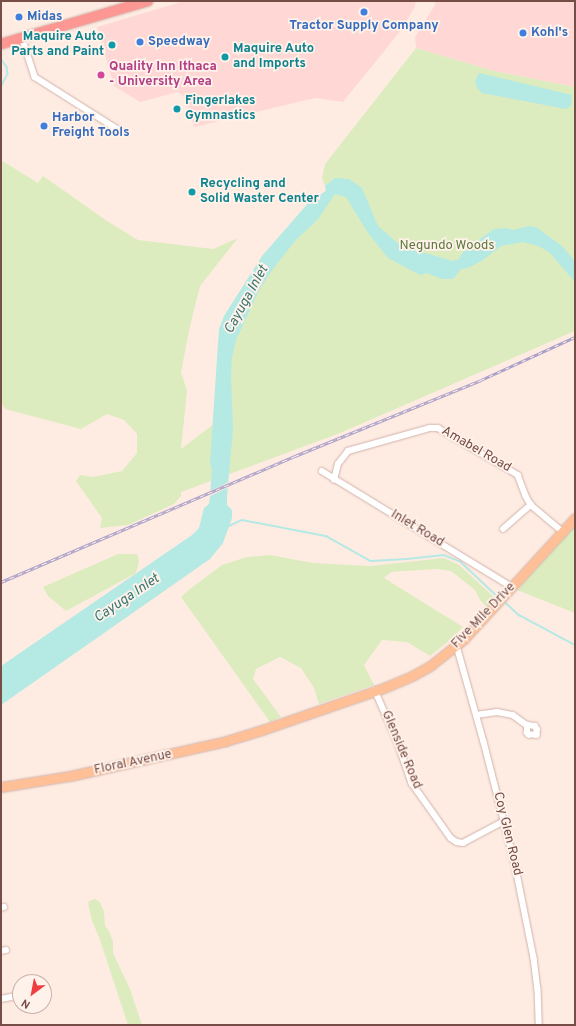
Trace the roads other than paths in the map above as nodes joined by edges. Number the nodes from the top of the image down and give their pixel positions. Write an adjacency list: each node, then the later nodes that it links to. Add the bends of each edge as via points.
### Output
1 (148, 1): 2 (highway)
2 (22, 37): 3 (highway); 4 (street, via 35,77)
3 (1, 44)
4 (122, 132)
5 (322, 471): 6 (street, Inlet Road)
6 (334, 480): 7 (street, Amabel Road, via 338,464 348,451 438,428 518,475); 11 (street, Inlet Road)
7 (531, 505): 9 (street); 10 (street, Amabel Road)
8 (575, 518): 10 (main road, Five Mile Drive)
9 (504, 529)
10 (562, 531): 11 (main road, Five Mile Drive)
11 (512, 587): 12 (main road, Five Mile Drive)
12 (457, 646): 13 (main road, Five Mile Drive, via 412,676); 14 (street, Coy Glen Road)
13 (375, 690): 16 (main road, Five Mile Drive); 18 (street, Glenside Road, via 412,783 452,838 463,843)
14 (476, 715): 15 (street, via 506,713); 18 (street, Coy Glen Road)
15 (528, 725)
16 (262, 730): 17 (main road, Floral Avenue, via 182,752 105,769)
17 (1, 787)
18 (504, 821): 21 (street, Coy Glen Road, via 534,958)
19 (12, 997): 20 (street)
20 (1, 999)
21 (539, 1025)

